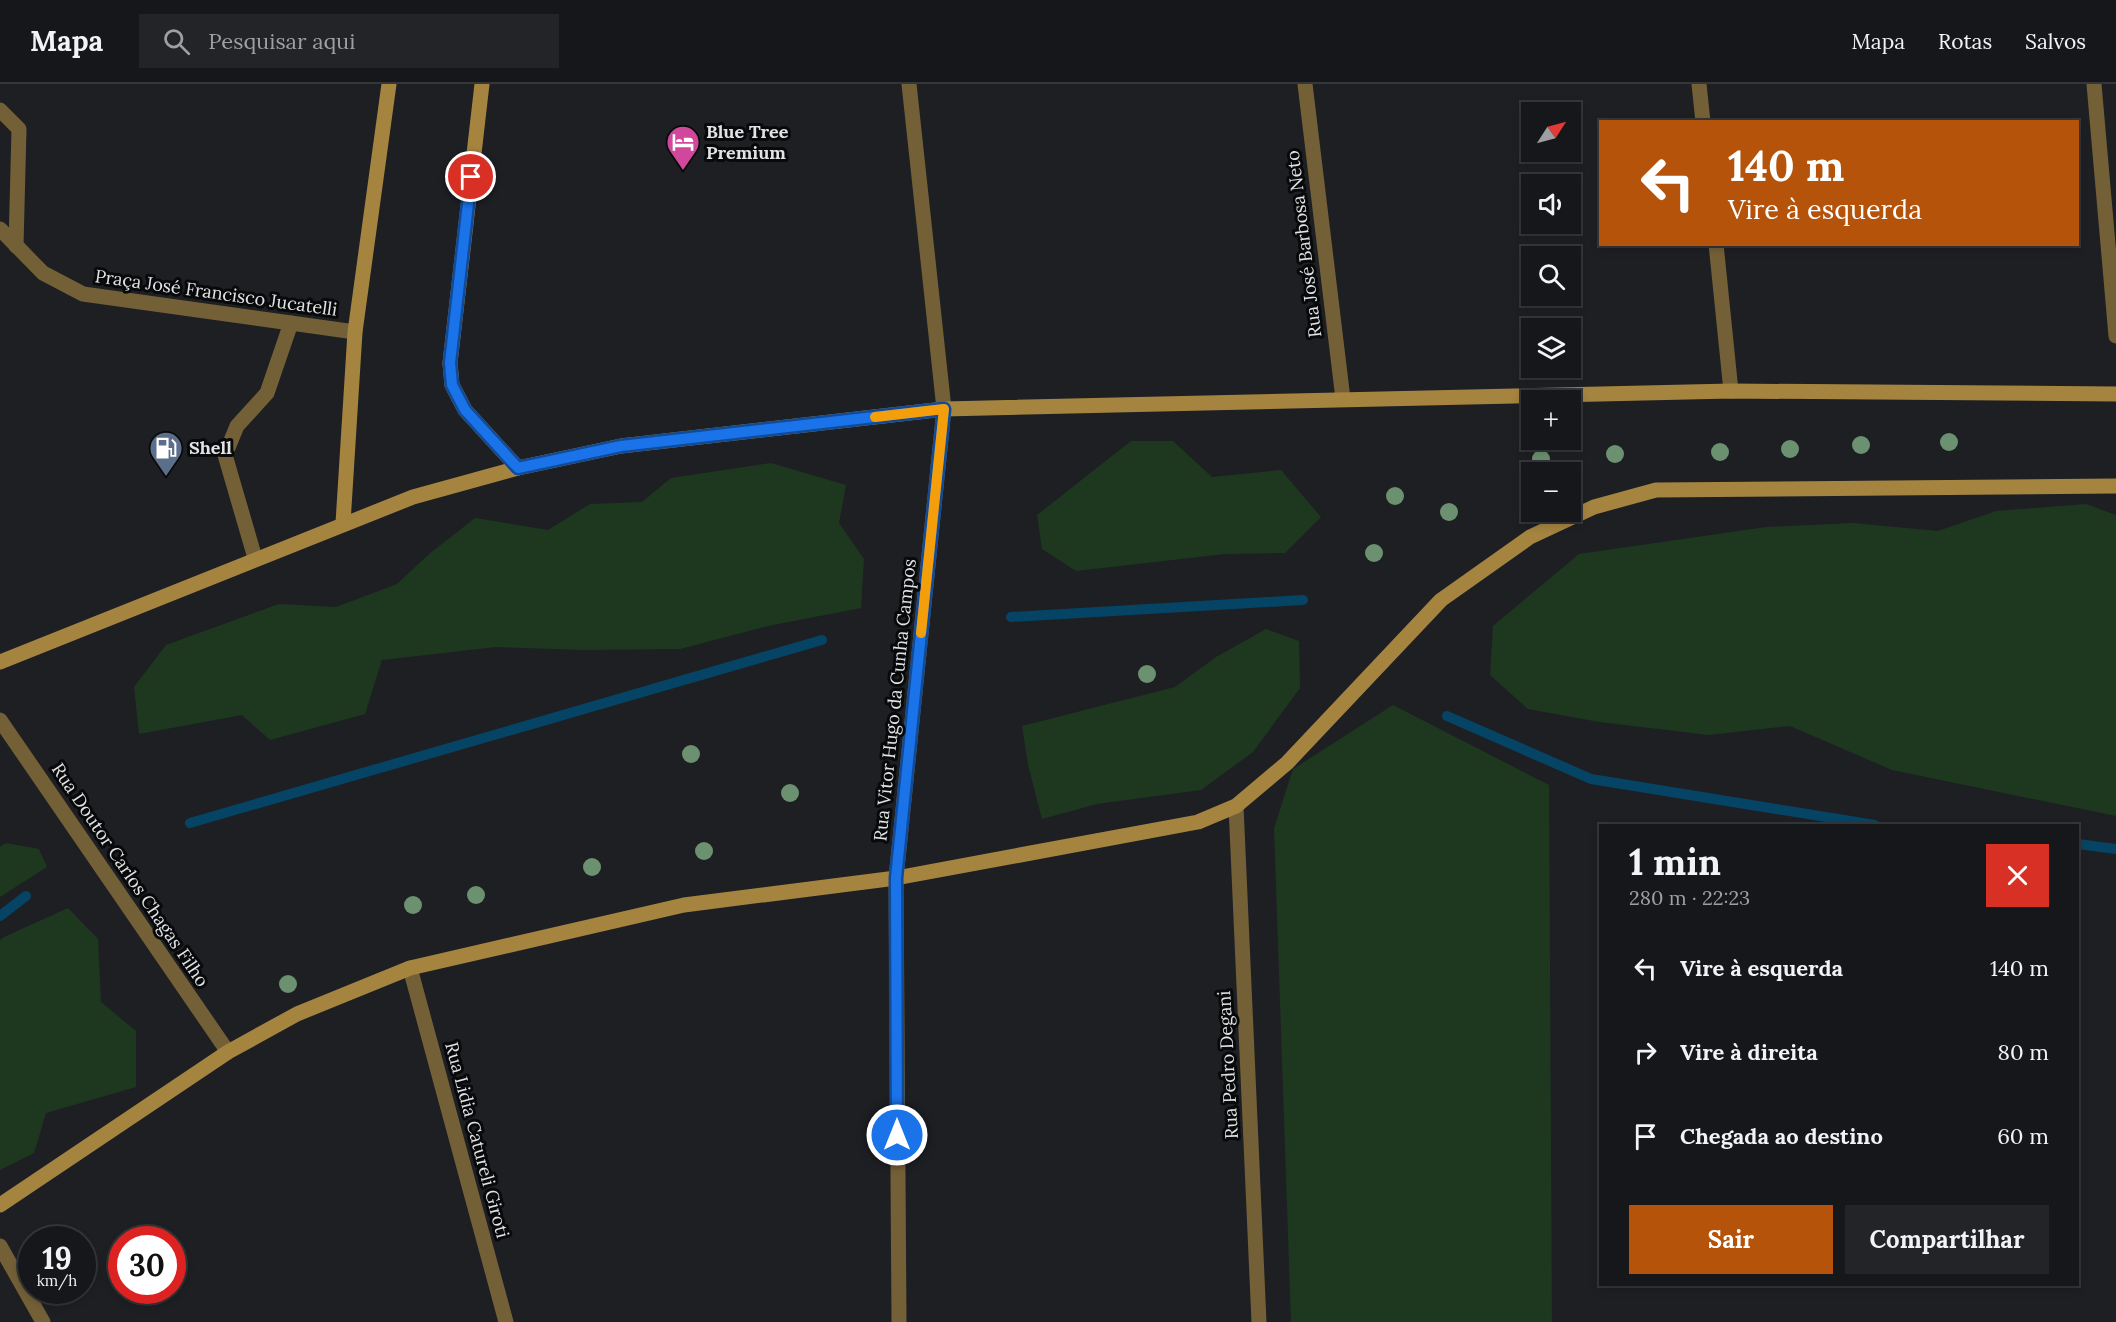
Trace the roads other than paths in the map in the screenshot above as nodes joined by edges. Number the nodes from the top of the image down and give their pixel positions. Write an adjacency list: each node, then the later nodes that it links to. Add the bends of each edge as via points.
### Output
1 (389, 84): 13 (main road)
2 (482, 84): 19 (main road, via 450,363 452,385 465,410)
3 (909, 84): 18 (street, Rua Vitor Hugo da Cunha Campos)
4 (1305, 84): 17 (street, Rua José Barbosa Neto)
5 (1700, 84): 8 (street)
6 (2094, 84): 14 (street)
7 (0, 110): 10 (street, via 19,129)
8 (1703, 120)
9 (0, 229): 10 (street, Praça José Francisco Jucatelli)
10 (16, 246): 12 (street, Praça José Francisco Jucatelli, via 43,273 83,294)
11 (1716, 246): 15 (street)
12 (291, 323): 13 (street, Praça José Francisco Jucatelli); 22 (street, via 267,393 237,426 225,455)
13 (355, 332): 21 (main road)
14 (2116, 336)
15 (1731, 391): 16 (main road); 17 (main road)
16 (2116, 394)
17 (1343, 399): 18 (main road)
18 (944, 409): 19 (main road, via 621,446); 26 (street, Rua Vitor Hugo da Cunha Campos)
19 (518, 468): 21 (main road, via 412,497)
20 (2116, 486): 25 (main road, via 1656,490 1594,507 1530,537 1441,600 1287,762)
21 (343, 523): 22 (main road)
22 (255, 558): 23 (main road)
23 (0, 662)
24 (0, 720): 28 (street, Rua Doutor Carlos Chagas Filho)
25 (1236, 806): 26 (main road, via 1198,822); 34 (street, Rua Pedro Degani)
26 (896, 878): 27 (main road, via 684,905); 33 (street, Rua Vitor Hugo da Cunha Campos)
27 (410, 968): 28 (main road, via 297,1014); 32 (street, Rua Lidia Catureli Giroti)
28 (228, 1052): 29 (main road)
29 (0, 1205)
30 (0, 1246): 31 (street)
31 (43, 1322)
32 (506, 1322)
33 (899, 1322)
34 (1259, 1322)

